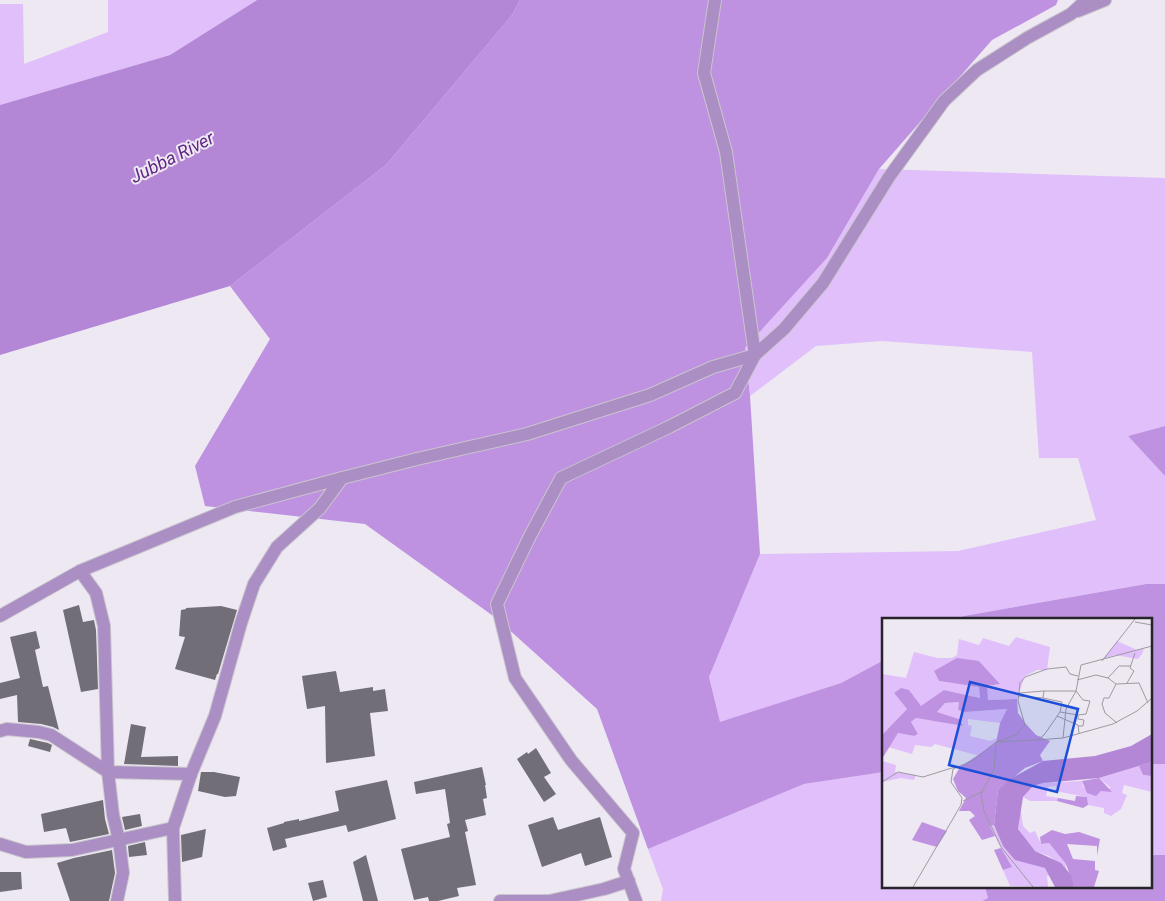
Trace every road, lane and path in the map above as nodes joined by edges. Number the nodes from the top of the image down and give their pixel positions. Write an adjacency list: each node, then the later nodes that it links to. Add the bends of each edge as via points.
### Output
1 (715, 0): 5 (street, via 704,73 726,152)
2 (1086, 0): 4 (street)
3 (1105, 0): 4 (street)
4 (1072, 14): 5 (street, via 977,70 944,101 888,178 823,283 784,329)
5 (755, 355): 6 (street, via 713,367 650,395 527,434); 15 (street, via 735,393 561,478 497,604 515,678 572,760 632,833 624,869)
6 (342, 478): 7 (street, via 235,507); 11 (street, via 320,508 278,547 254,584 216,716)
7 (80, 570): 8 (street); 10 (street, via 96,593 104,626)
8 (0, 616)
9 (0, 731): 10 (street, via 7,729 51,735)
10 (108, 772): 11 (street); 13 (street)
11 (191, 774): 12 (street)
12 (173, 828): 13 (street); 17 (street)
13 (119, 840): 14 (street, via 72,850 26,852); 16 (street, via 123,873)
14 (0, 844)
15 (629, 881): 18 (street, via 549,901); 19 (street)
16 (117, 901)
17 (175, 901)
18 (500, 901)
19 (636, 901)

